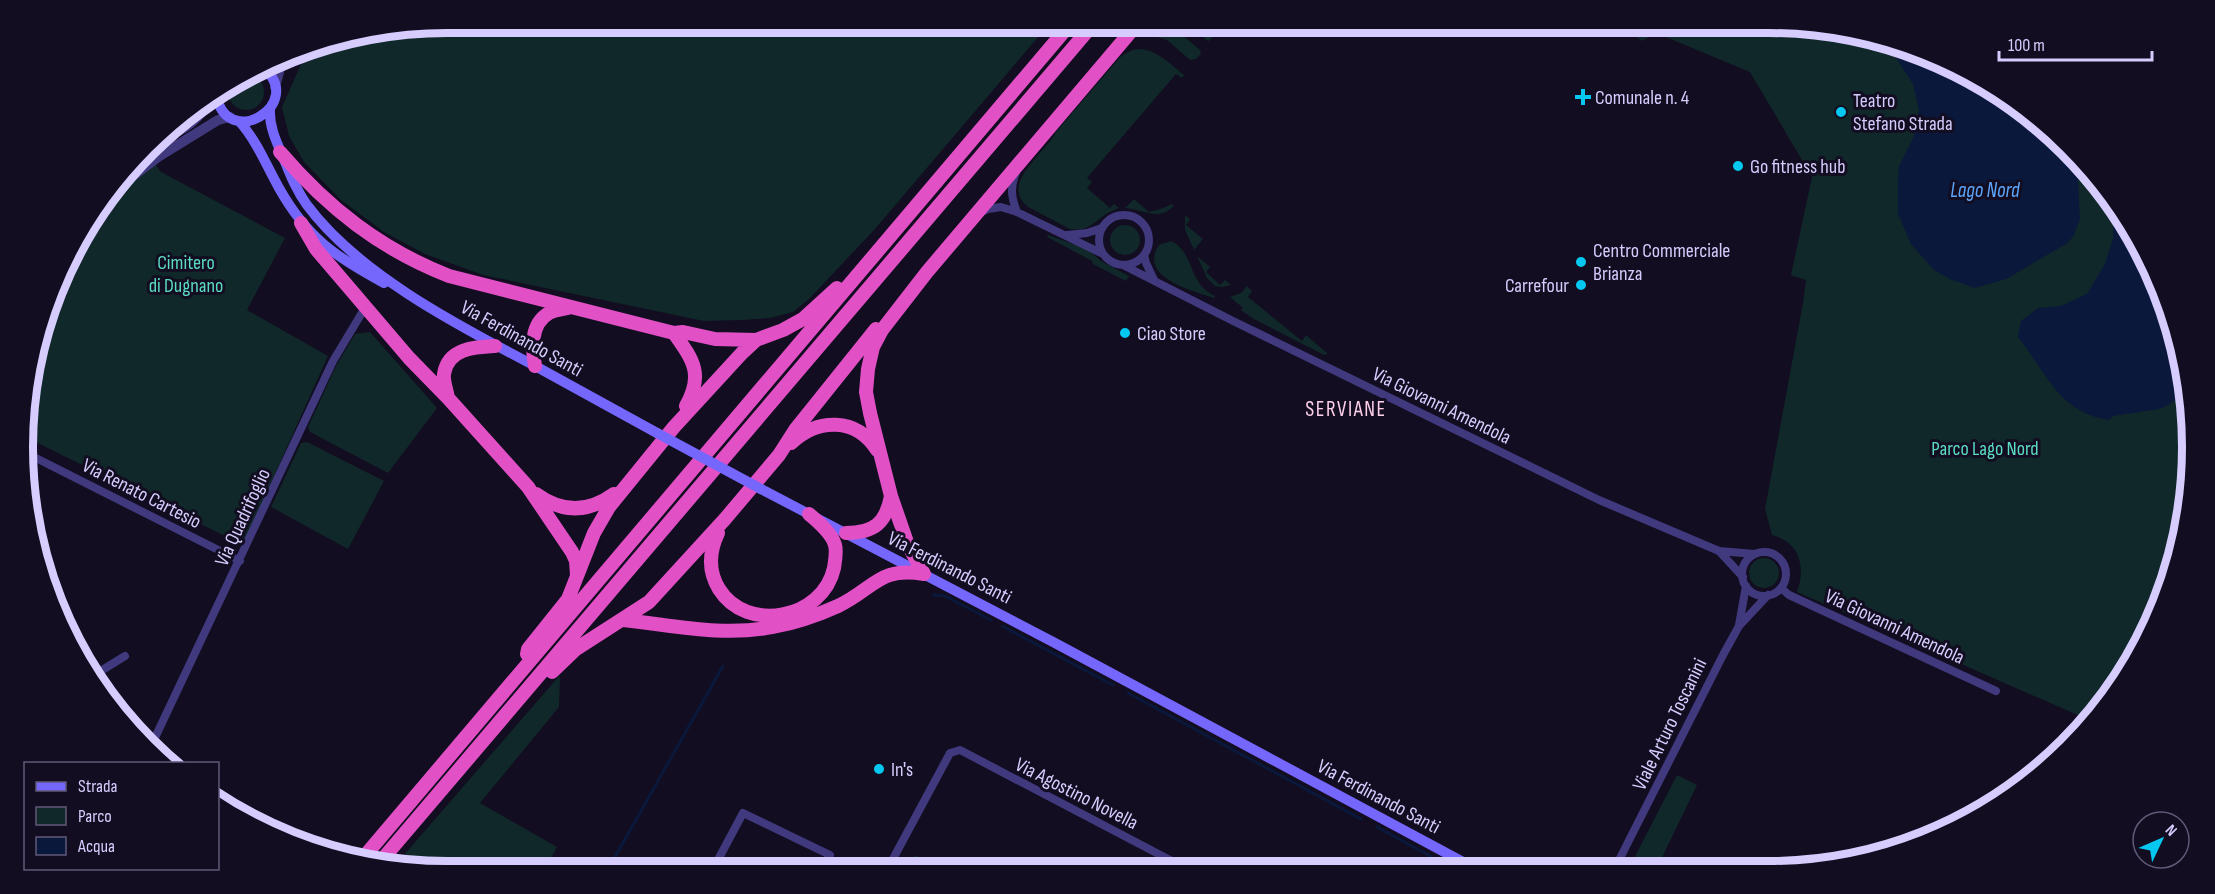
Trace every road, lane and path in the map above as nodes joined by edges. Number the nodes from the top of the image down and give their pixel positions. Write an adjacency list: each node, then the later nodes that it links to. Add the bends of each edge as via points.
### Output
1 (1063, 33): 27 (highway)
2 (1086, 33): 61 (highway)
3 (1130, 33): 15 (highway)
4 (280, 69): 6 (street)
5 (269, 74): 6 (main road)
6 (275, 87): 8 (main road)
7 (218, 102): 10 (main road)
8 (270, 109): 10 (main road, via 257,119); 13 (main road)
9 (199, 116): 11 (street)
10 (234, 119): 14 (street, via 218,120); 19 (main road, via 255,140)
11 (182, 130)
12 (162, 147): 14 (street)
13 (280, 152): 28 (main road, via 299,193 323,224); 30 (highway, via 337,210 400,254 449,276)
14 (158, 157): 16 (street)
15 (1019, 164): 17 (street, via 1011,185); 18 (highway)
16 (137, 173)
17 (1017, 212): 18 (street, via 1001,207); 21 (street)
18 (975, 215): 25 (highway)
19 (301, 223): 28 (main road, via 339,257); 29 (highway, via 316,249)
20 (1102, 228): 21 (street); 22 (street, via 1099,244); 23 (street, via 1118,215 1136,218 1149,235)
21 (1067, 235): 22 (street)
22 (1105, 255): 24 (street)
23 (1144, 255): 24 (street); 26 (street)
24 (1123, 265): 26 (street, Via Giovanni Amendola)
25 (927, 272): 37 (highway, via 882,330 867,369 866,392); 38 (highway, via 859,349)
26 (1154, 281): 46 (street, Via Giovanni Amendola, via 1584,493)
27 (851, 284): 32 (highway, via 837,288 794,324); 58 (highway)
28 (409, 294): 33 (main road, Via Ferdinando Santi)
29 (366, 306): 35 (highway); 48 (street, Via Quadrifoglio, via 333,361)
30 (569, 307): 31 (highway); 34 (highway, via 549,313 539,323 533,334)
31 (674, 333): 32 (highway); 36 (highway, via 696,371 695,391)
32 (756, 340): 36 (highway)
33 (495, 346): 34 (main road, Via Ferdinando Santi); 35 (highway, via 464,349 450,359 443,375)
34 (535, 366): 43 (main road, Via Ferdinando Santi, bridge)
35 (448, 398): 41 (highway)
36 (674, 427): 40 (highway)
37 (880, 453): 38 (highway, via 872,441 855,429 829,424 807,431); 42 (highway)
38 (779, 455): 44 (highway)
39 (33, 457): 48 (street, Via Renato Cartesio)
40 (629, 480): 41 (highway, via 605,500 582,509 555,506); 51 (highway, via 594,533)
41 (528, 487): 51 (highway, via 572,552)
42 (891, 496): 45 (highway, via 877,525 866,531); 49 (highway, via 910,552)
43 (809, 514): 44 (highway, via 835,544 832,574 812,602 775,616 750,614 736,607 715,582 710,565 711,547); 45 (main road, Via Ferdinando Santi)
44 (725, 519): 55 (highway, via 649,602)
45 (846, 533): 49 (main road, Via Ferdinando Santi)
46 (1719, 551): 47 (street, Via Giovanni Amendola); 50 (street, Via Giovanni Amendola)
47 (1755, 554): 50 (street, via 1745,564); 53 (street, via 1767,552 1783,563 1786,575)
48 (240, 561): 62 (street, Via Quadrifoglio)
49 (924, 574): 55 (highway, via 892,573 836,607 765,628 703,631); 70 (main road, Via Ferdinando Santi)
50 (1743, 577): 52 (street)
51 (576, 583): 58 (highway, via 528,649)
52 (1746, 586): 54 (street); 56 (street, Viale Arturo Toscanini)
53 (1781, 588): 54 (street); 60 (street, Via Giovanni Amendola)
54 (1768, 595): 56 (street, Viale Arturo Toscanini)
55 (623, 620): 61 (highway, via 576,649)
56 (1739, 626): 63 (street, Viale Arturo Toscanini)
57 (125, 656): 59 (street)
58 (525, 666): 64 (highway)
59 (100, 672)
60 (1996, 692)
61 (490, 733): 65 (highway)
62 (154, 740)
63 (1631, 839): 71 (street, Viale Arturo Toscanini); 72 (street, Viale Arturo Toscanini)
64 (367, 853)
65 (385, 856)
66 (717, 861): 67 (street, via 743,813 830,855)
67 (827, 861)
68 (892, 861): 69 (street, Via Agostino Novella, via 950,753 960,750)
69 (1170, 861)
70 (1461, 861)
71 (1614, 861)
72 (1619, 861)

